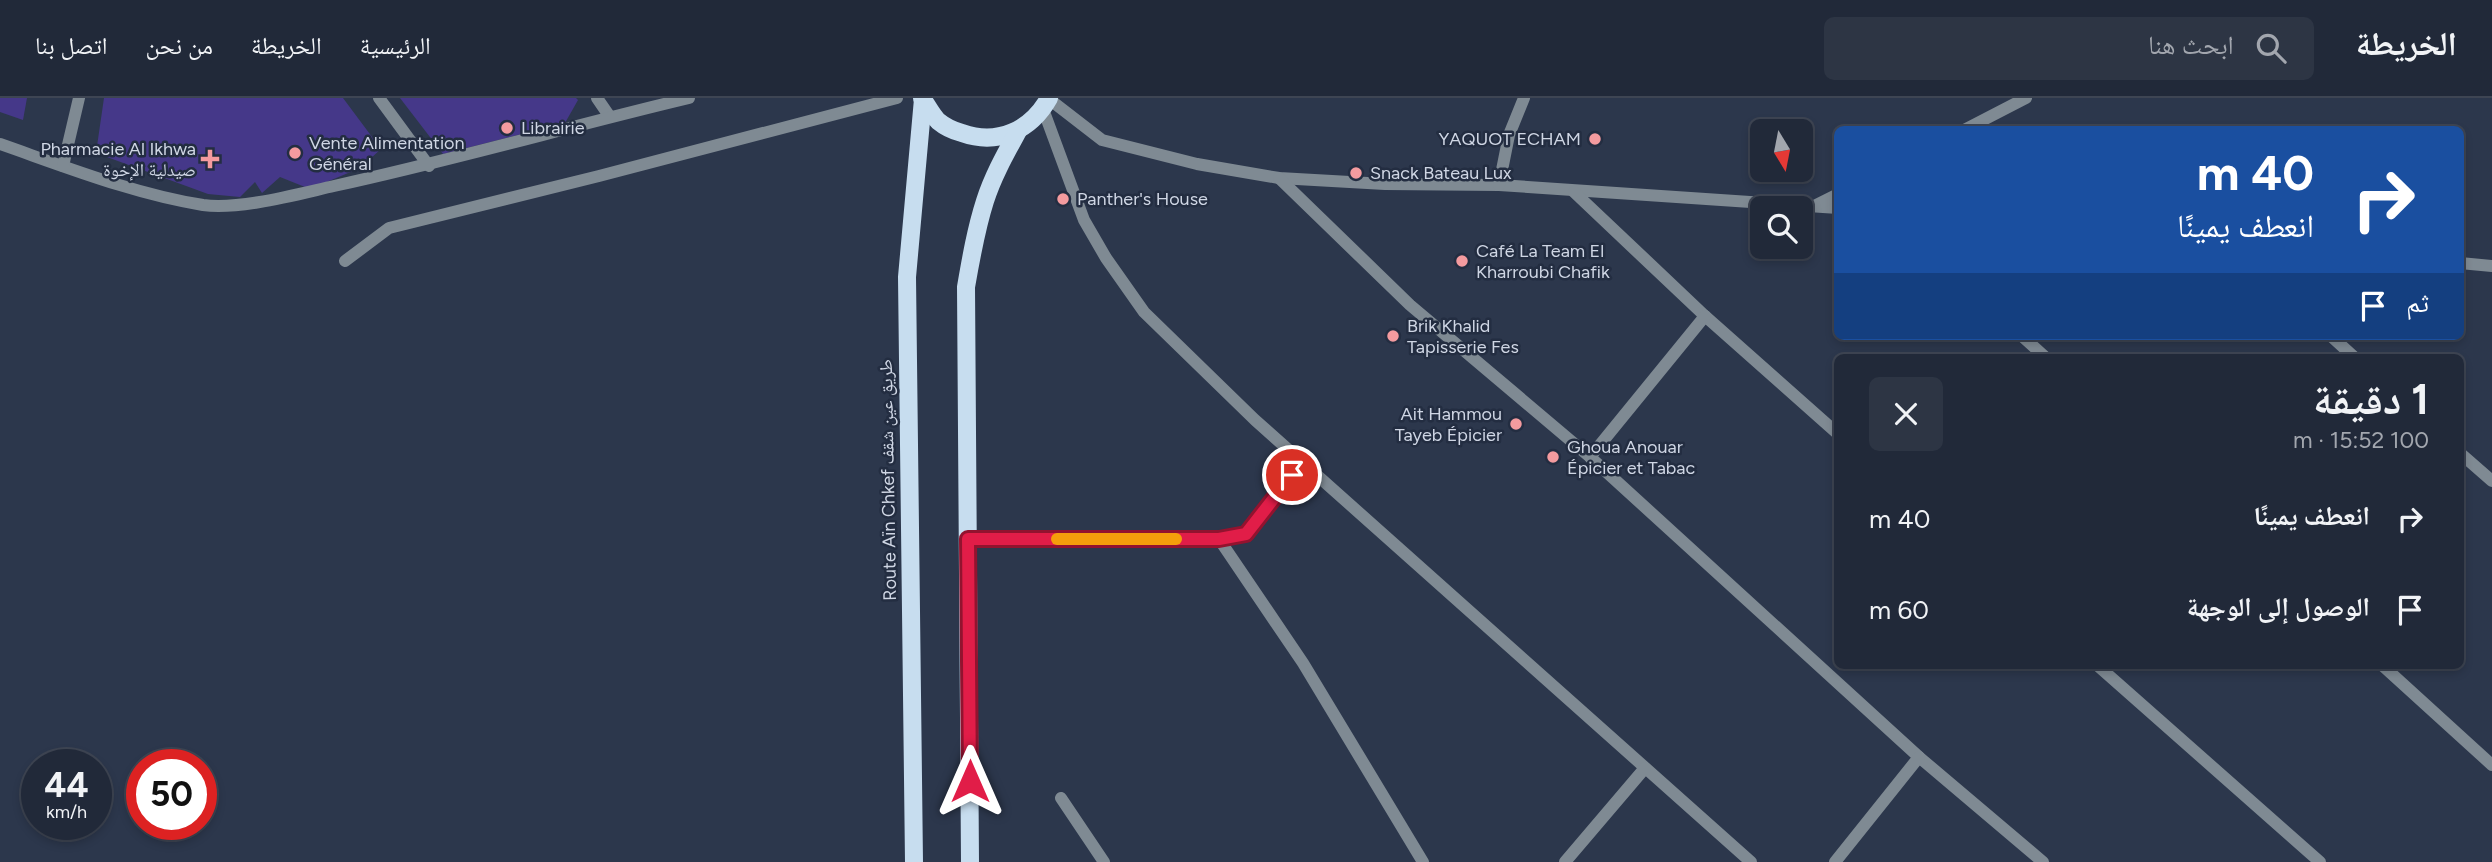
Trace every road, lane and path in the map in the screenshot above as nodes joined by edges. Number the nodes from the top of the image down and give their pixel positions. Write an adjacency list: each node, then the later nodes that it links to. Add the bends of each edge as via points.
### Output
1 (79, 98): 14 (street)
2 (379, 98): 15 (street)
3 (597, 98): 10 (street)
4 (690, 98): 10 (street)
5 (897, 98): 22 (street, via 389,228)
6 (923, 98): 12 (main road, via 938,121 954,131 975,138 997,138); 43 (main road, Route Aïn Chkef طريق عين شقف, via 907,277)
7 (2026, 98): 11 (street)
8 (1519, 100): 17 (street)
9 (1047, 102): 12 (main road); 16 (street, via 1102,140 1197,164); 33 (street, via 1084,220 1144,313)
10 (610, 117): 15 (street)
11 (1972, 126)
12 (1018, 131): 35 (main road, via 986,199 967,287)
13 (0, 144): 14 (street)
14 (63, 166): 15 (street, via 205,205 244,203)
15 (429, 166)
16 (1279, 178): 17 (street); 32 (street, via 1410,305)
17 (1499, 185): 18 (street)
18 (1574, 192): 20 (street); 25 (street)
19 (1834, 196): 20 (street)
20 (1814, 206): 21 (street)
21 (1834, 208)
22 (345, 261)
23 (2464, 264): 24 (street)
24 (2492, 266)
25 (1705, 316): 30 (street); 32 (street)
26 (2026, 340): 28 (street)
27 (2335, 340): 29 (street)
28 (2042, 354)
29 (2351, 354)
30 (1834, 430)
31 (2464, 456): 34 (street)
32 (1590, 457): 39 (street)
33 (1302, 463): 36 (street, via 1246,534); 41 (street)
34 (2492, 481)
35 (968, 539): 36 (street); 44 (main road)
36 (1219, 539): 46 (street, via 1303,663)
37 (2102, 669): 51 (street)
38 (2386, 669): 40 (street)
39 (1919, 757): 49 (street); 50 (street)
40 (2492, 765)
41 (1645, 768): 47 (street); 48 (street)
42 (1061, 798): 45 (street)
43 (914, 862)
44 (970, 862)
45 (1104, 862)
46 (1423, 862)
47 (1565, 862)
48 (1751, 862)
49 (1835, 862)
50 (2043, 862)
51 (2320, 862)

